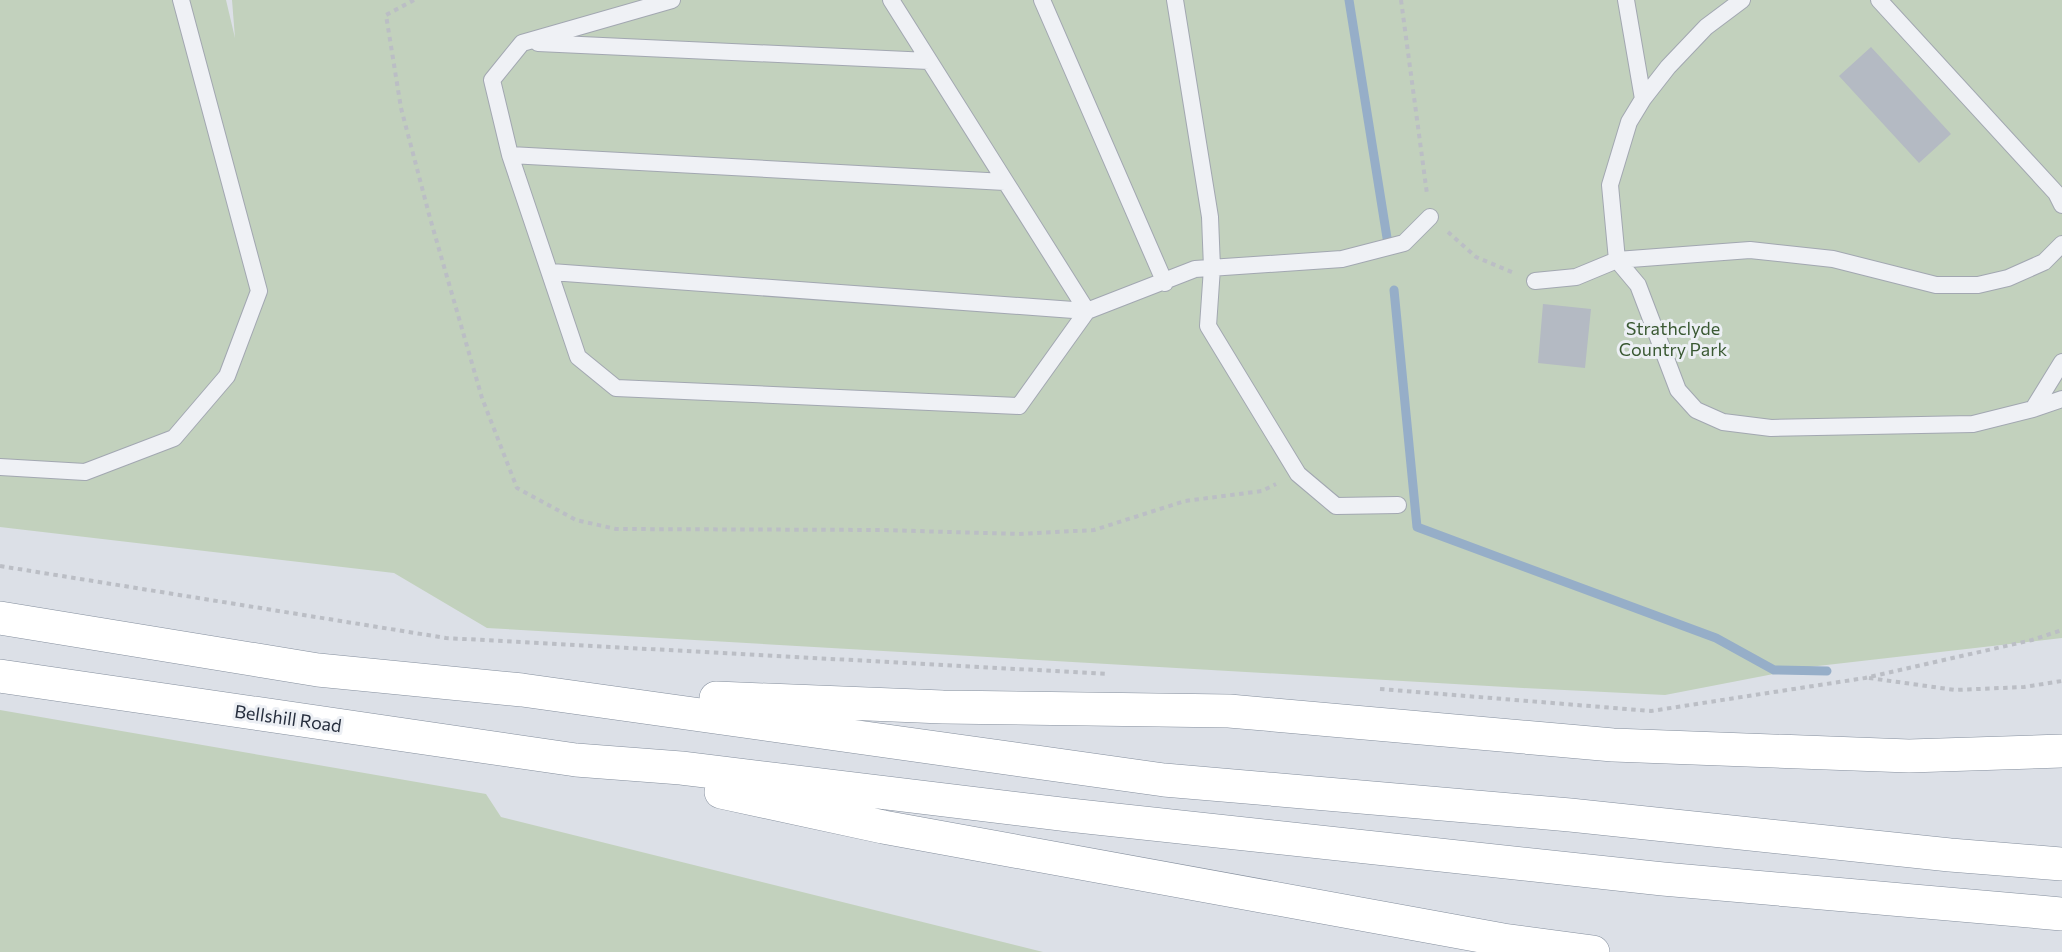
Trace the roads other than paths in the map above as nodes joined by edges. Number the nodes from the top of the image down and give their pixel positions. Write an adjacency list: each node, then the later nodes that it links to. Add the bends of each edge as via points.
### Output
1 (181, 0): 26 (lane, via 259,291 227,376 174,438 84,472)
2 (672, 0): 9 (lane)
3 (891, 0): 10 (lane)
4 (1042, 0): 21 (lane)
5 (1176, 0): 18 (lane, via 1210,217)
6 (1626, 0): 11 (lane)
7 (1742, 0): 11 (lane, via 1706,27)
8 (1879, 0): 14 (lane, via 2056,193)
9 (522, 42): 10 (lane); 12 (lane, via 492,80)
10 (930, 61): 13 (lane)
11 (1643, 99): 17 (lane, via 1629,122 1610,185)
12 (510, 155): 13 (lane); 19 (lane)
13 (1005, 182): 22 (lane)
14 (2062, 205)
15 (1430, 217): 18 (lane, via 1404,243 1342,259)
16 (2062, 244): 17 (lane, via 2044,262 2008,278 1978,285 1936,285 1833,259 1750,250)
17 (1617, 260): 20 (lane, via 1576,277); 25 (lane, via 1638,285 1678,390 1696,410 1723,422 1771,428 1973,424)
18 (1212, 268): 21 (lane, via 1195,269); 27 (lane, via 1208,326 1298,474 1336,506)
19 (551, 272): 22 (lane); 22 (lane, via 578,357 616,388 1019,406)
20 (1534, 281)
21 (1165, 283): 22 (lane)
22 (1087, 311)
23 (2062, 362): 25 (lane)
24 (2062, 399): 25 (lane)
25 (2033, 409)
26 (0, 466)
27 (1398, 505)
28 (0, 618): 30 (highway, via 318,670)
29 (0, 676): 32 (highway, Bellshill Road)
30 (522, 690): 31 (highway, via 943,706 1229,711 1613,745 1909,756); 33 (highway, via 1164,780 1570,814)
31 (2062, 751)
32 (576, 760): 34 (highway, via 681,768 1081,817 1639,876); 35 (highway, via 895,830 1503,940)
33 (2062, 864)
34 (2062, 914)
35 (1593, 952)

